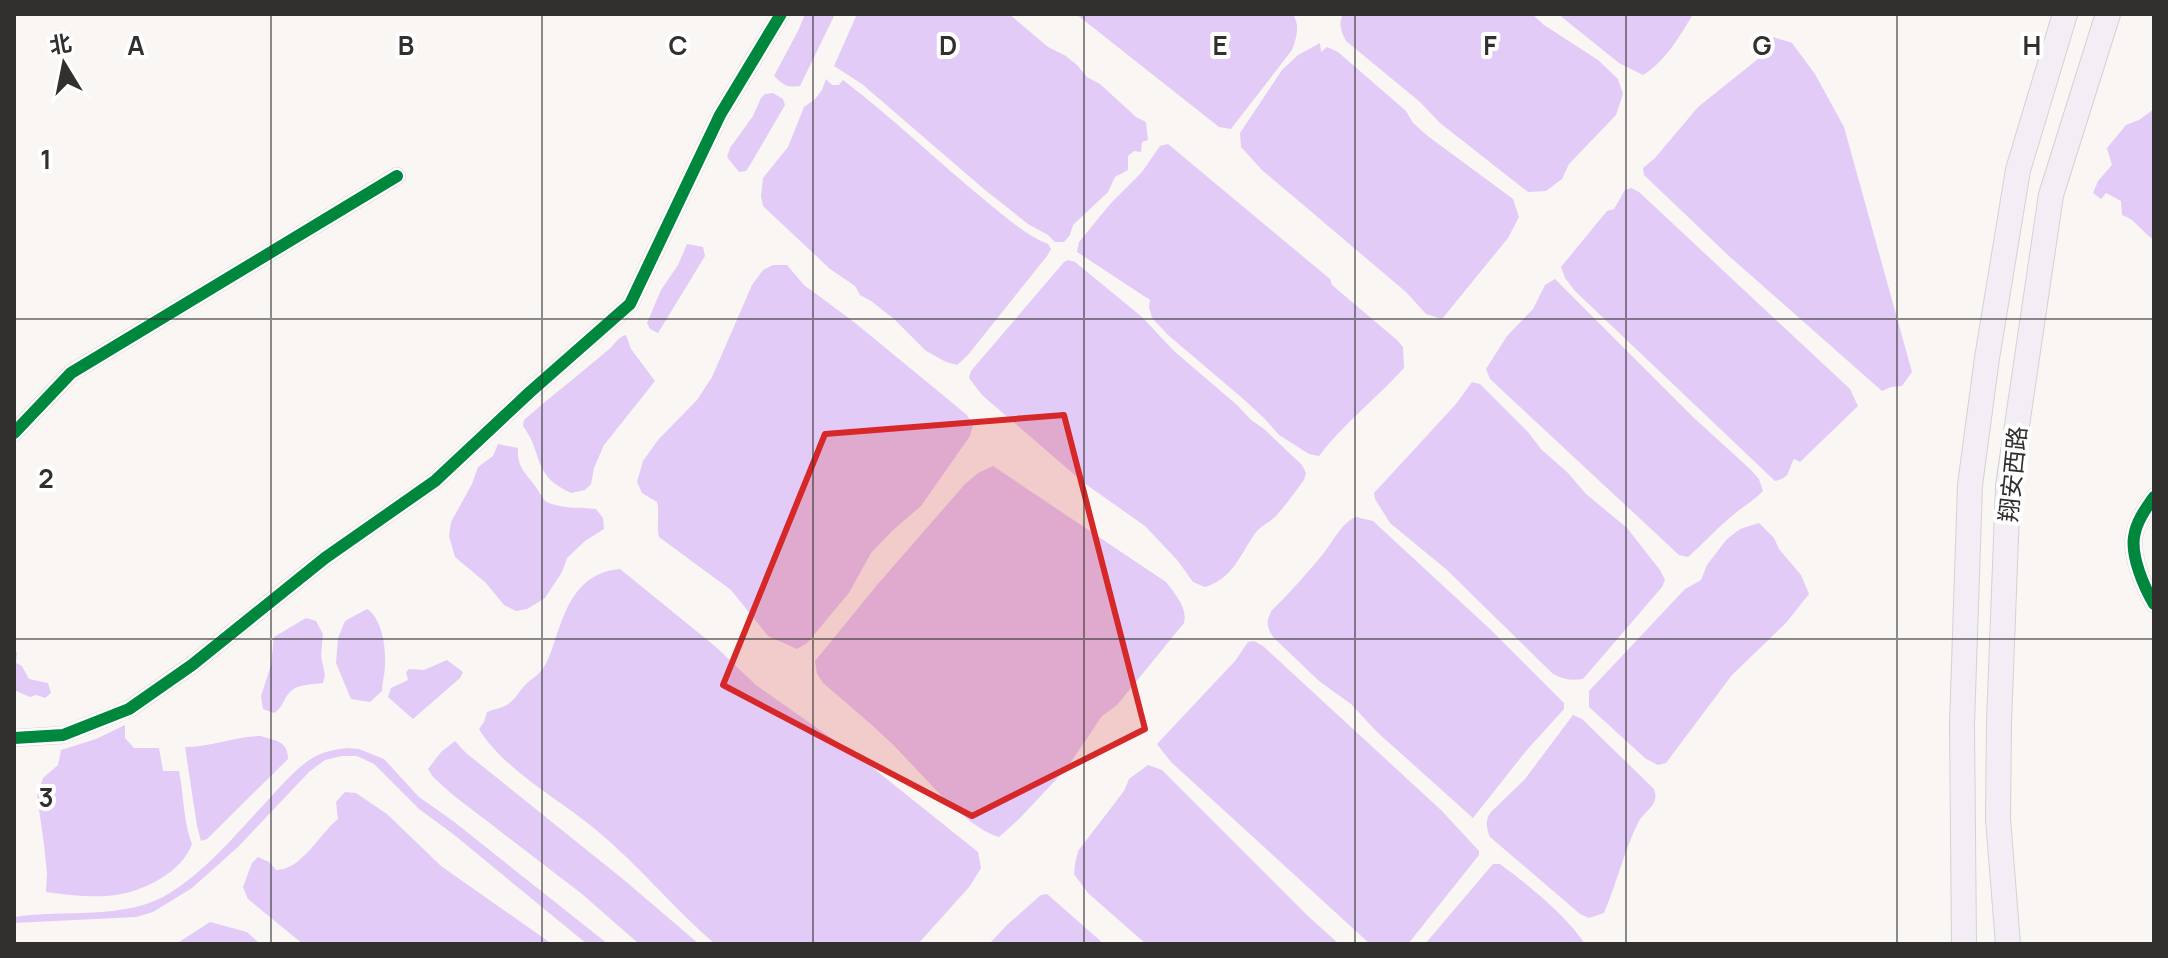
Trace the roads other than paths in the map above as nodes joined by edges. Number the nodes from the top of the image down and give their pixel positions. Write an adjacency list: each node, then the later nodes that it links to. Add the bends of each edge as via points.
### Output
1 (781, 14): 10 (street, via 720,115 630,304 435,481 325,558 142,701 63,735)
2 (2065, 14): 6 (main road, 翔安西路, via 2018,170)
3 (2108, 14): 7 (main road, 翔安西路, via 2051,195)
4 (397, 176): 5 (street, via 71,373)
5 (14, 433)
6 (1970, 485): 7 (main road, via 1978,503 1994,505); 11 (main road, 翔安西路, via 1962,724)
7 (2008, 486): 12 (main road, 翔安西路, via 1998,819)
8 (2154, 497): 9 (street, via 2134,537 2138,568)
9 (2154, 604)
10 (14, 738)
11 (1964, 944)
12 (2008, 944)

